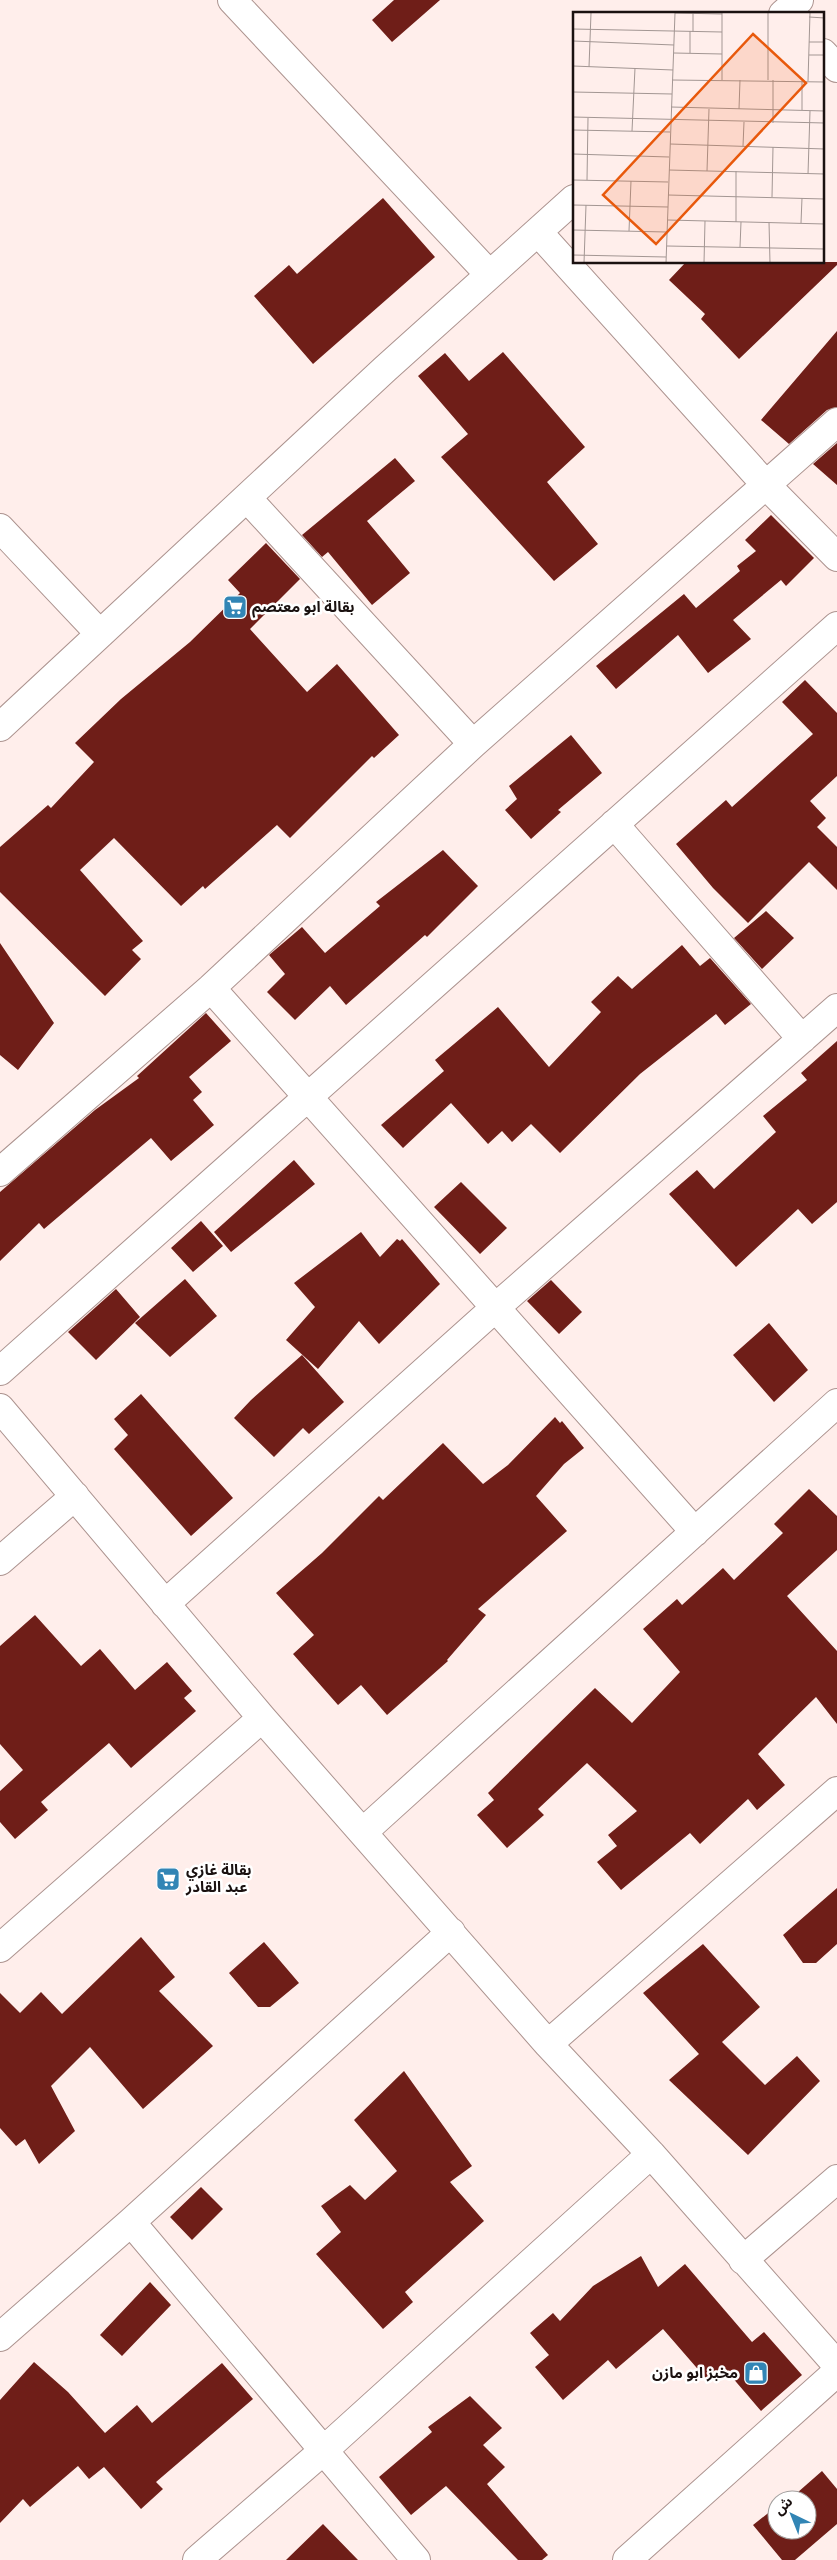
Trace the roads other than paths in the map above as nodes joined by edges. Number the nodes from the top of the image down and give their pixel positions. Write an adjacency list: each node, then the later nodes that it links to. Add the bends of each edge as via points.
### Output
1 (232, 0): 6 (street)
2 (824, 54): 3 (street)
3 (837, 68)
4 (573, 200): 5 (street)
5 (538, 232): 6 (street); 8 (street)
6 (489, 274): 9 (street)
7 (837, 422): 8 (street)
8 (766, 485): 11 (street); 15 (street)
9 (247, 498): 13 (street); 15 (street)
10 (0, 528): 13 (street)
11 (837, 557)
12 (837, 626): 16 (street)
13 (100, 634): 14 (street)
14 (0, 728)
15 (473, 744): 17 (street)
16 (614, 824): 19 (street); 20 (street)
17 (211, 988): 20 (street); 21 (street)
18 (837, 1008): 19 (street)
19 (802, 1039): 22 (street)
20 (306, 1097): 22 (street); 23 (street)
21 (0, 1172)
22 (495, 1308): 27 (street); 29 (street)
23 (0, 1371)
24 (837, 1403): 27 (street)
25 (0, 1408): 26 (street)
26 (75, 1496): 28 (street); 29 (street)
27 (695, 1532): 32 (street)
28 (0, 1561)
29 (165, 1604): 30 (street)
30 (262, 1718): 32 (street); 34 (street)
31 (837, 1791): 35 (street)
32 (363, 1832): 33 (street)
33 (450, 1932): 35 (street); 38 (street)
34 (0, 1948)
35 (548, 2044): 36 (street)
36 (651, 2154): 39 (street); 43 (street)
37 (837, 2179): 39 (street)
38 (131, 2222): 40 (street); 43 (street)
39 (743, 2260): 41 (street)
40 (0, 2337)
41 (837, 2365)
42 (837, 2372): 46 (street)
43 (323, 2450): 44 (street); 45 (street)
44 (197, 2560)
45 (416, 2560)
46 (627, 2560)

